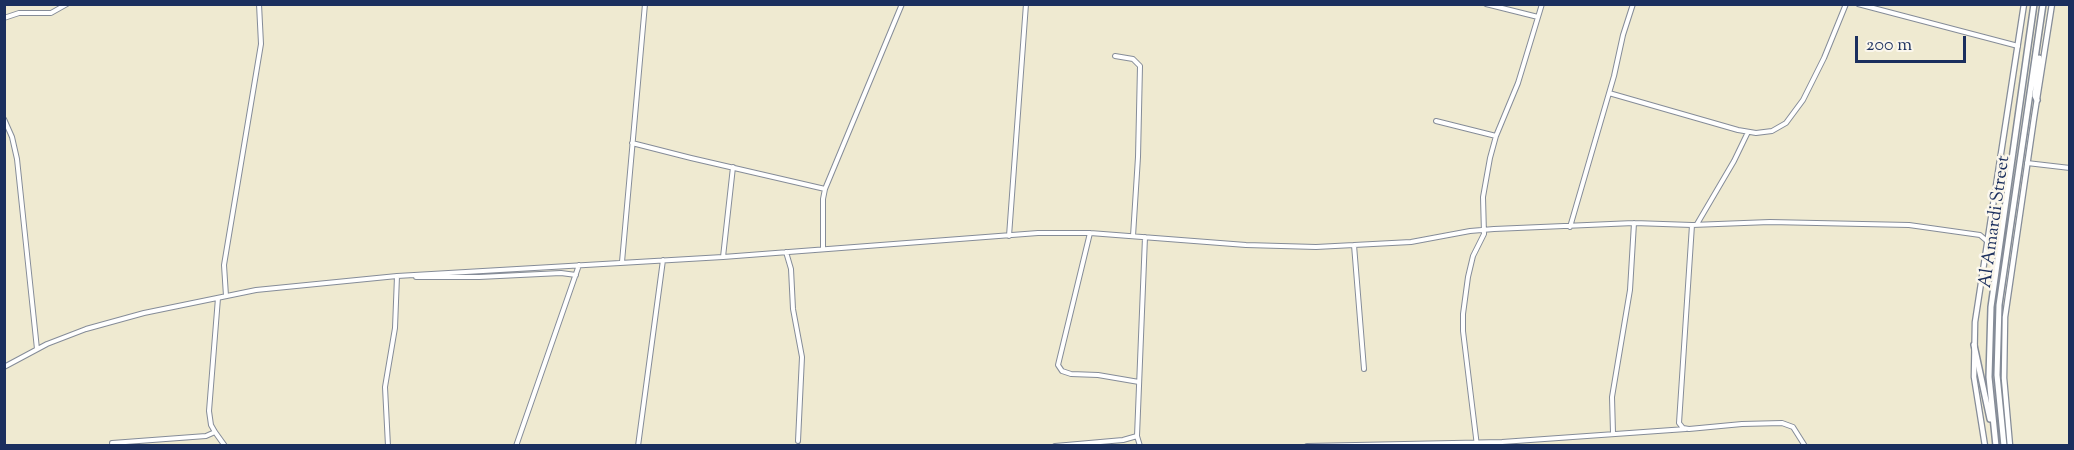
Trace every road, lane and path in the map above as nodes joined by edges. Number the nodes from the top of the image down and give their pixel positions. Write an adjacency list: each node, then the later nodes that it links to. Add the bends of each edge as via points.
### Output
1 (67, 4): 16 (street, via 51,13 20,13)
2 (259, 4): 51 (street, via 261,44 224,265)
3 (645, 4): 26 (street)
4 (902, 4): 30 (street)
5 (1026, 4): 38 (street)
6 (1486, 4): 15 (street)
7 (1542, 4): 15 (street)
8 (1633, 4): 20 (street)
9 (1846, 4): 24 (street, via 1816,75 1792,117 1772,131)
10 (1858, 4): 18 (street)
11 (2024, 4): 18 (street)
12 (2034, 4): 60 (main road, Al Amardi Street, via 1992,294 1989,359)
13 (2043, 4): 17 (main road, Al Amardi Street)
14 (2052, 4): 21 (street)
15 (1538, 17): 25 (street, via 1518,83)
16 (4, 18)
17 (2038, 38): 21 (main road); 79 (main road, Al Amardi Street, via 1999,305 1997,375)
18 (2018, 46): 35 (street)
19 (1115, 56): 39 (street, via 1132,59 1140,66)
20 (1609, 93): 24 (street); 33 (street)
21 (2037, 100): 27 (street)
22 (4, 119): 56 (street, via 17,159)
23 (1436, 121): 25 (street)
24 (1748, 132): 32 (street)
25 (1496, 136): 34 (street, via 1484,187)
26 (632, 143): 28 (street); 47 (street)
27 (2027, 163): 29 (street); 80 (street, via 2004,332 2004,393)
28 (733, 167): 30 (street); 45 (street)
29 (2070, 168)
30 (825, 189): 43 (street)
31 (1634, 223): 32 (street); 33 (street); 63 (street, via 1630,290 1612,397)
32 (1694, 224): 37 (street, via 1884,224); 61 (street, via 1679,420)
33 (1570, 227): 34 (street)
34 (1484, 230): 42 (street); 69 (street, via 1470,266 1463,314)
35 (1989, 231): 37 (street); 41 (street)
36 (1090, 233): 38 (street); 39 (street); 59 (street, via 1058,365 1071,374)
37 (1980, 235): 41 (street)
38 (1009, 236): 43 (street)
39 (1133, 236): 40 (street)
40 (1144, 237): 42 (street, via 1271,247); 59 (street)
41 (1987, 241): 55 (street)
42 (1354, 246): 58 (street)
43 (823, 248): 44 (street)
44 (785, 251): 45 (street); 54 (street, via 791,269)
45 (723, 257): 46 (street)
46 (663, 260): 47 (street); 73 (street)
47 (622, 262): 48 (street)
48 (579, 265): 49 (street); 50 (street)
49 (576, 274): 50 (street); 72 (street)
50 (397, 276): 51 (street); 71 (street, via 395,328 385,387)
51 (226, 296): 52 (street)
52 (218, 298): 56 (street, via 92,327); 62 (street, via 209,411)
53 (791, 343): 54 (street)
54 (799, 344): 65 (street, via 802,362)
55 (1974, 345): 60 (main road); 77 (street, via 1975,387)
56 (37, 349): 57 (street)
57 (4, 368)
58 (1364, 369)
59 (1139, 382): 64 (street)
60 (1993, 428): 78 (main road, Al Amardi Street)
61 (1686, 429): 63 (street); 76 (street, via 1782,423 1793,427)
62 (215, 432): 66 (street, via 206,436); 70 (street)
63 (1613, 433): 69 (street)
64 (1137, 436): 67 (street); 68 (street)
65 (798, 441)
66 (112, 443)
67 (1099, 444): 74 (street)
68 (1138, 444)
69 (1477, 445): 75 (street)
70 (225, 446)
71 (388, 446)
72 (516, 446)
73 (638, 446)
74 (1055, 446)
75 (1307, 446)
76 (1805, 446)
77 (1985, 446)
78 (1996, 446)
79 (2004, 446)
80 (2010, 446)

